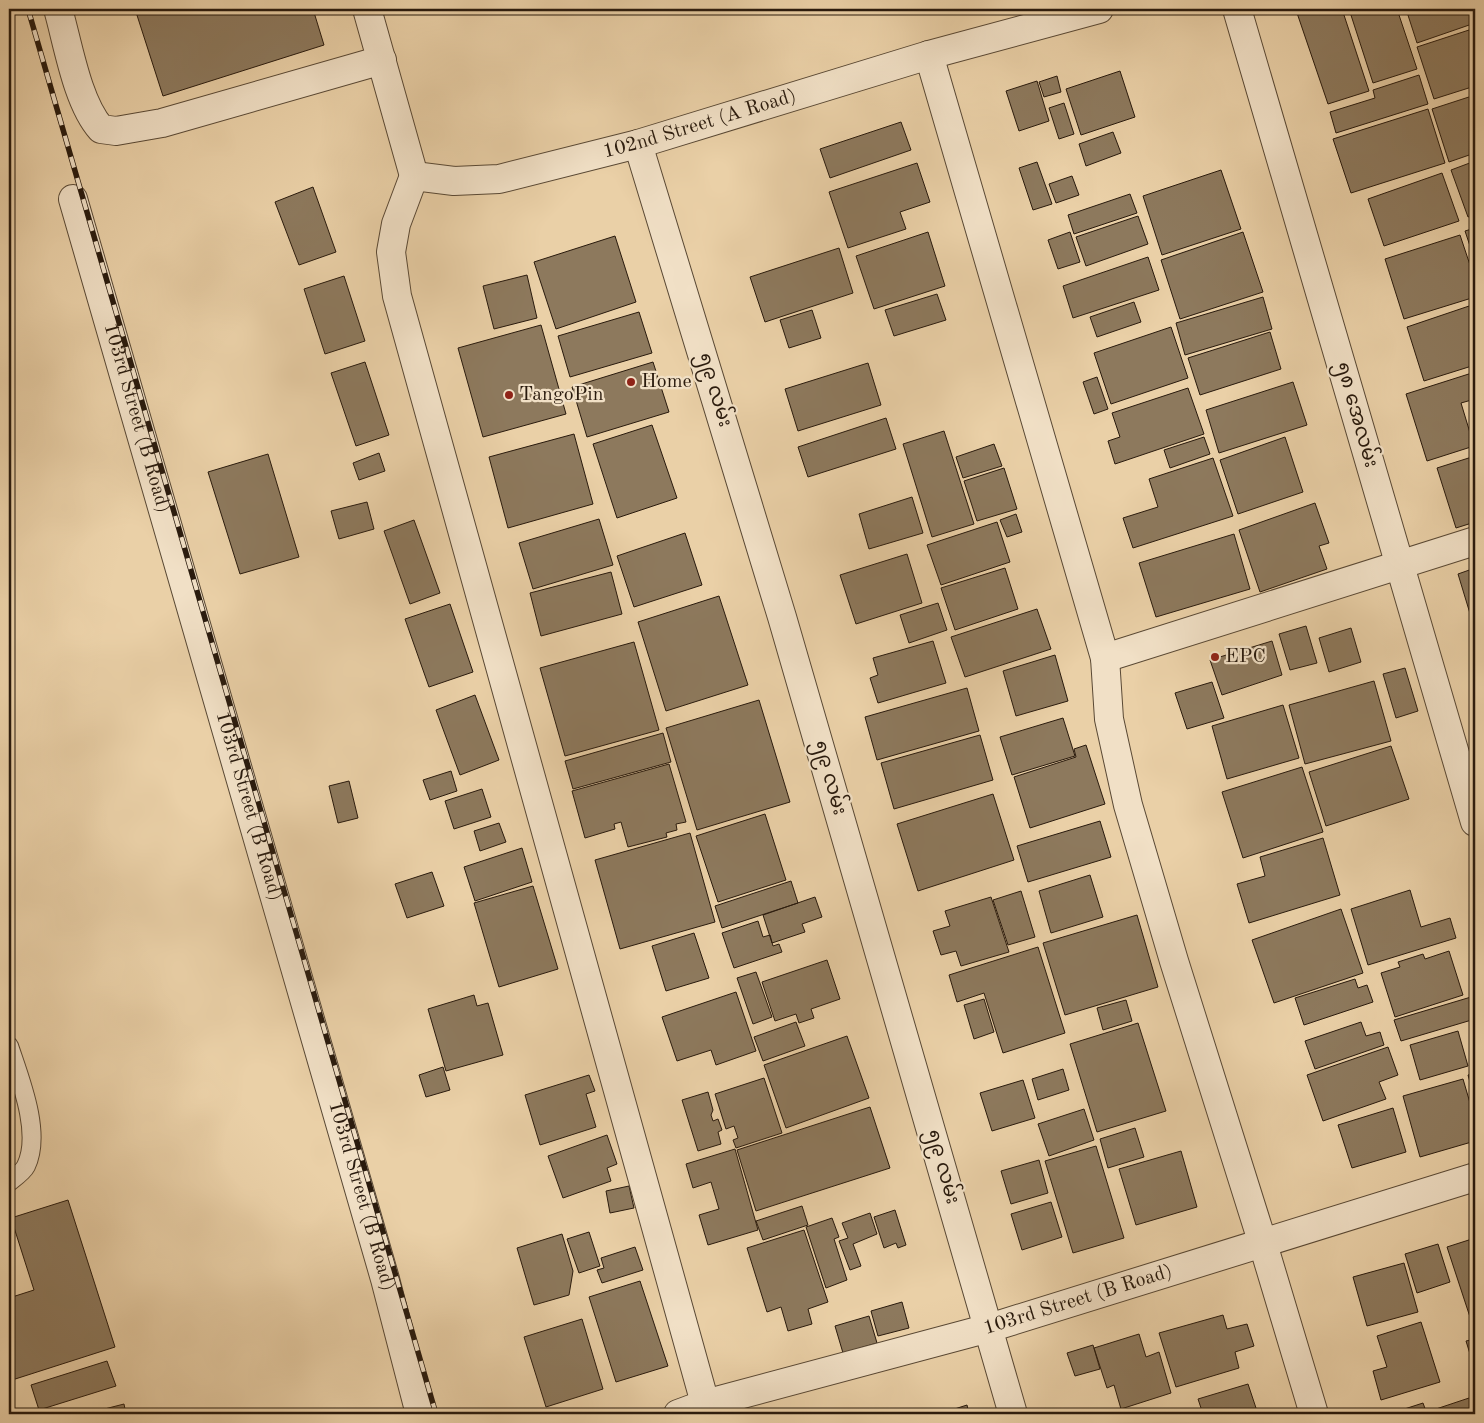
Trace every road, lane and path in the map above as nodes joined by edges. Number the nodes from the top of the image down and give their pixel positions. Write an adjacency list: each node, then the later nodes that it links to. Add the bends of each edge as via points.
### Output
1 (58, 9): 6 (street, via 84,102 101,129 116,131 162,122)
2 (367, 9): 6 (street)
3 (1099, 9): 5 (street, 102nd Street (A Road))
4 (1237, 9): 11 (street, ၅၈ အေလမ်း)
5 (929, 55): 7 (street, 102nd Street (A Road)); 12 (street)
6 (382, 60): 8 (street)
7 (638, 144): 8 (street, 102nd Street (A Road), via 499,179 454,181); 18 (street, ၅၉ လမ်း, via 779,608)
8 (414, 176): 19 (street, via 396,224 391,252 397,296)
9 (73, 199): 20 (street, 103rd Street (B Road), via 385,1279)
10 (1475, 541): 11 (street)
11 (1400, 565): 12 (street); 13 (street, ၅၈ အေလမ်း)
12 (1105, 658): 17 (street, via 1109,719 1128,805)
13 (1475, 822)
14 (9, 1046): 16 (lane, via 23,1087 32,1141 25,1168)
15 (1475, 1177): 17 (street, 103rd Street (B Road))
16 (9, 1182)
17 (1263, 1244): 18 (street, 103rd Street (B Road)); 23 (street)
18 (989, 1328): 19 (street, 103rd Street (B Road)); 22 (street, ၅၉ လမ်း)
19 (706, 1409): 21 (street, 103rd Street (B Road))
20 (420, 1414)
21 (678, 1414)
22 (1012, 1414)
23 (1314, 1414)

